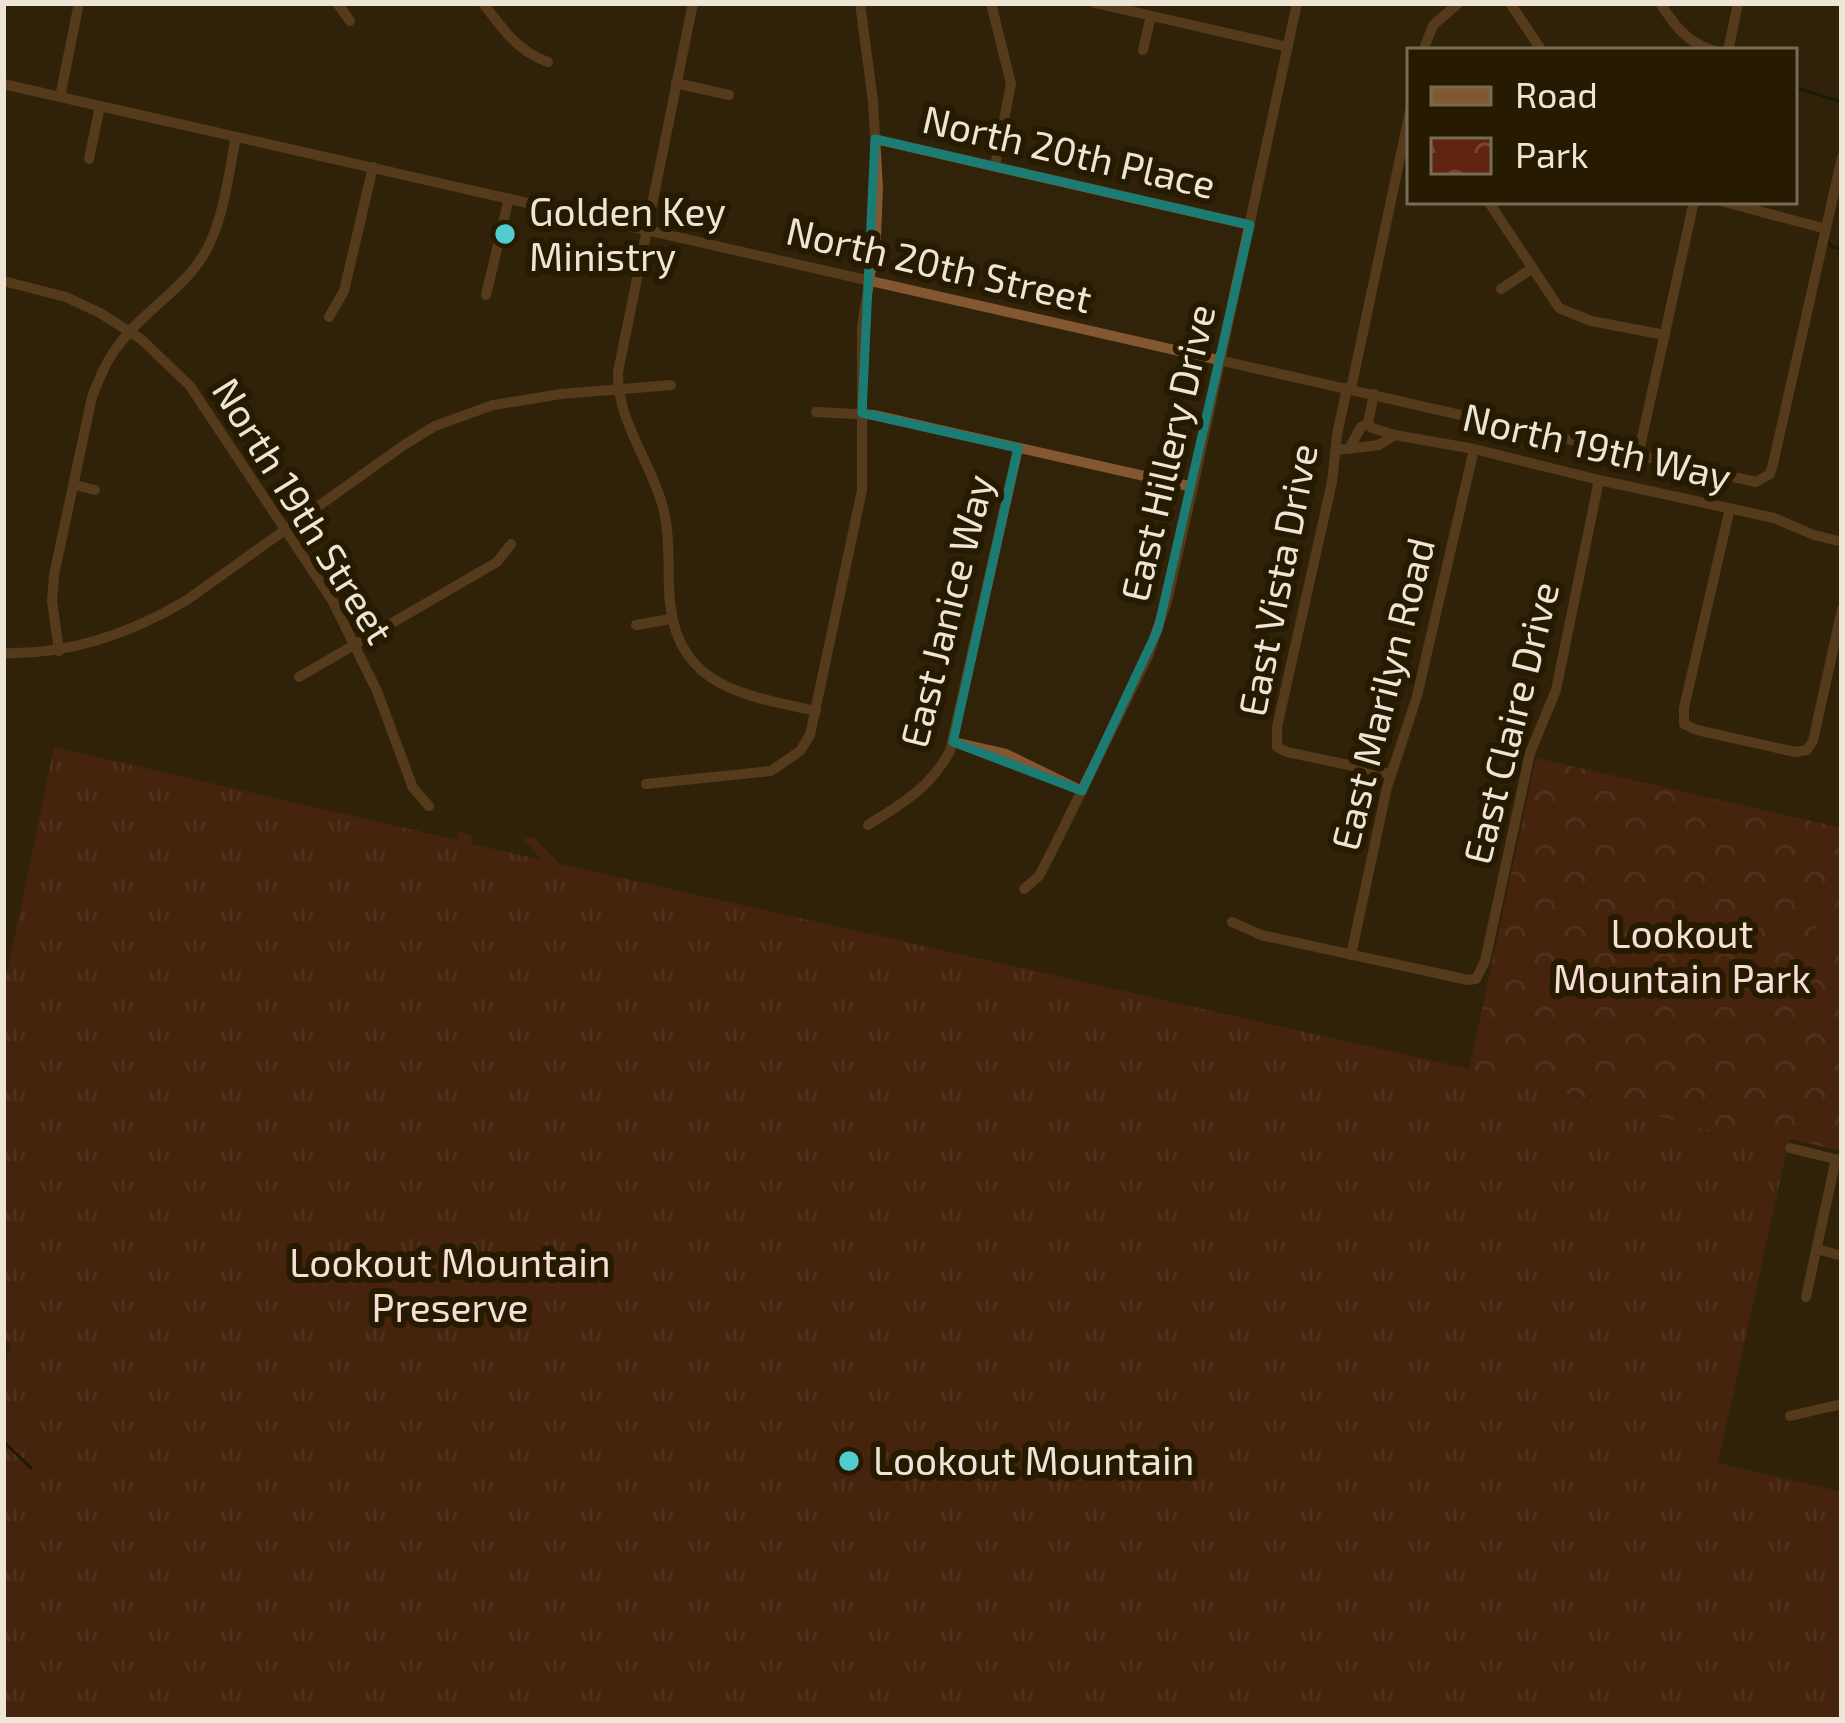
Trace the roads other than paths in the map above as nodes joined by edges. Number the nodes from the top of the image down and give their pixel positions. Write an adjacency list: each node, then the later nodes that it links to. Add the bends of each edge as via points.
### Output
1 (79, 3): 25 (street)
2 (337, 3): 14 (street)
3 (483, 3): 21 (street, via 504,32)
4 (693, 3): 22 (street)
5 (860, 3): 29 (street)
6 (991, 3): 32 (street, via 1011,84)
7 (1095, 3): 13 (street)
8 (1297, 3): 15 (street, East Hillery Drive)
9 (1459, 3): 16 (street, via 1433,25)
10 (1510, 3): 17 (street)
11 (1660, 3): 18 (street, via 1679,32)
12 (1738, 3): 19 (street)
13 (1151, 16): 15 (street); 20 (street)
14 (350, 21)
15 (1288, 47): 38 (street, East Hillery Drive)
16 (1424, 48)
17 (1540, 48)
18 (1707, 48)
19 (1729, 48)
20 (1143, 50)
21 (548, 62)
22 (676, 83): 24 (street); 39 (street)
23 (3, 84): 25 (street, North 20th Street)
24 (729, 95)
25 (60, 97): 26 (street, North 20th Street)
26 (100, 106): 28 (street, North 20th Street); 31 (street)
27 (1407, 135): 51 (street, East Vista Drive)
28 (236, 137): 33 (street, North 20th Street); 47 (street, via 202,256)
29 (875, 139): 32 (street, North 20th Place); 42 (street)
30 (1842, 157): 40 (street)
31 (89, 158)
32 (995, 166): 38 (street, North 20th Place)
33 (373, 167): 34 (street, North 20th Street); 46 (street, via 344,291)
34 (508, 198): 39 (street, North 20th Street); 45 (street)
35 (1491, 204): 41 (street)
36 (1693, 204): 48 (street)
37 (1732, 204): 40 (street)
38 (1250, 225): 49 (street, East Hillery Drive)
39 (646, 228): 42 (street, North 20th Street); 52 (street)
40 (1826, 229): 62 (street, North 20th Street, via 1770,473 1744,481)
41 (1533, 268): 44 (street); 48 (street, via 1559,308)
42 (869, 279): 49 (street, North 20th Street); 55 (street)
43 (3, 281): 47 (street, North 19th Street, via 81,303)
44 (1501, 289)
45 (486, 295)
46 (328, 317)
47 (131, 331): 64 (street, via 92,397); 68 (street, North 19th Street, via 190,386)
48 (1665, 335): 62 (street)
49 (1220, 361): 51 (street, North 20th Street); 65 (street, East Hillery Drive)
50 (671, 386): 52 (street)
51 (1349, 389): 53 (street, North 20th Street); 56 (street, East Vista Drive)
52 (617, 390): 68 (street, via 466,413 404,445); 72 (street, via 666,520)
53 (1374, 394): 57 (street, East Vista Drive); 62 (street, North 20th Street)
54 (816, 412): 55 (street)
55 (862, 413): 59 (street); 78 (street, via 859,508)
56 (1340, 424): 57 (street, East Vista Drive); 60 (street, East Vista Drive)
57 (1363, 428): 58 (street, East Vista Drive); 60 (street, East Vista Drive)
58 (1395, 435): 60 (street, North 19th Way); 61 (street, North 19th Way)
59 (1018, 448): 65 (street); 79 (street, East Janice Way)
60 (1344, 449): 80 (street, East Vista Drive, via 1277,747)
61 (1474, 449): 63 (street, North 19th Way); 80 (street, East Marilyn Road)
62 (1638, 456)
63 (1599, 480): 67 (street, North 19th Way); 87 (street, East Claire Drive, via 1556,690 1530,754 1477,980)
64 (74, 485): 66 (street); 75 (street, via 54,575)
65 (1193, 487): 82 (street, East Hillery Drive, via 1154,643)
66 (95, 490)
67 (1730, 508): 69 (street, North 19th Way); 71 (street, via 1684,724 1807,750)
68 (286, 529): 74 (street, North 19th Street); 75 (street, via 159,617)
69 (1842, 542)
70 (511, 544): 74 (street, via 497,562)
71 (1842, 609)
72 (671, 619): 73 (street); 78 (street, via 690,660 715,682)
73 (636, 625)
74 (356, 645): 77 (street); 83 (street, North 19th Street, via 413,788)
75 (59, 651): 76 (street)
76 (3, 653)
77 (298, 677)
78 (816, 711): 81 (street, via 800,751 771,771)
79 (953, 742): 82 (street, via 1006,754); 84 (street, East Janice Way, via 919,792)
80 (1391, 774): 87 (street, East Marilyn Road)
81 (646, 784)
82 (1082, 791): 85 (street, East Hillery Drive, via 1039,876)
83 (429, 806)
84 (868, 825)
85 (1024, 889)
86 (1232, 922): 87 (street)
87 (1351, 955)
88 (1790, 1148): 89 (street)
89 (1839, 1160): 90 (street)
90 (1817, 1249): 91 (street); 92 (street)
91 (1842, 1256)
92 (1806, 1297)
93 (1842, 1404): 94 (street)
94 (1790, 1416)

